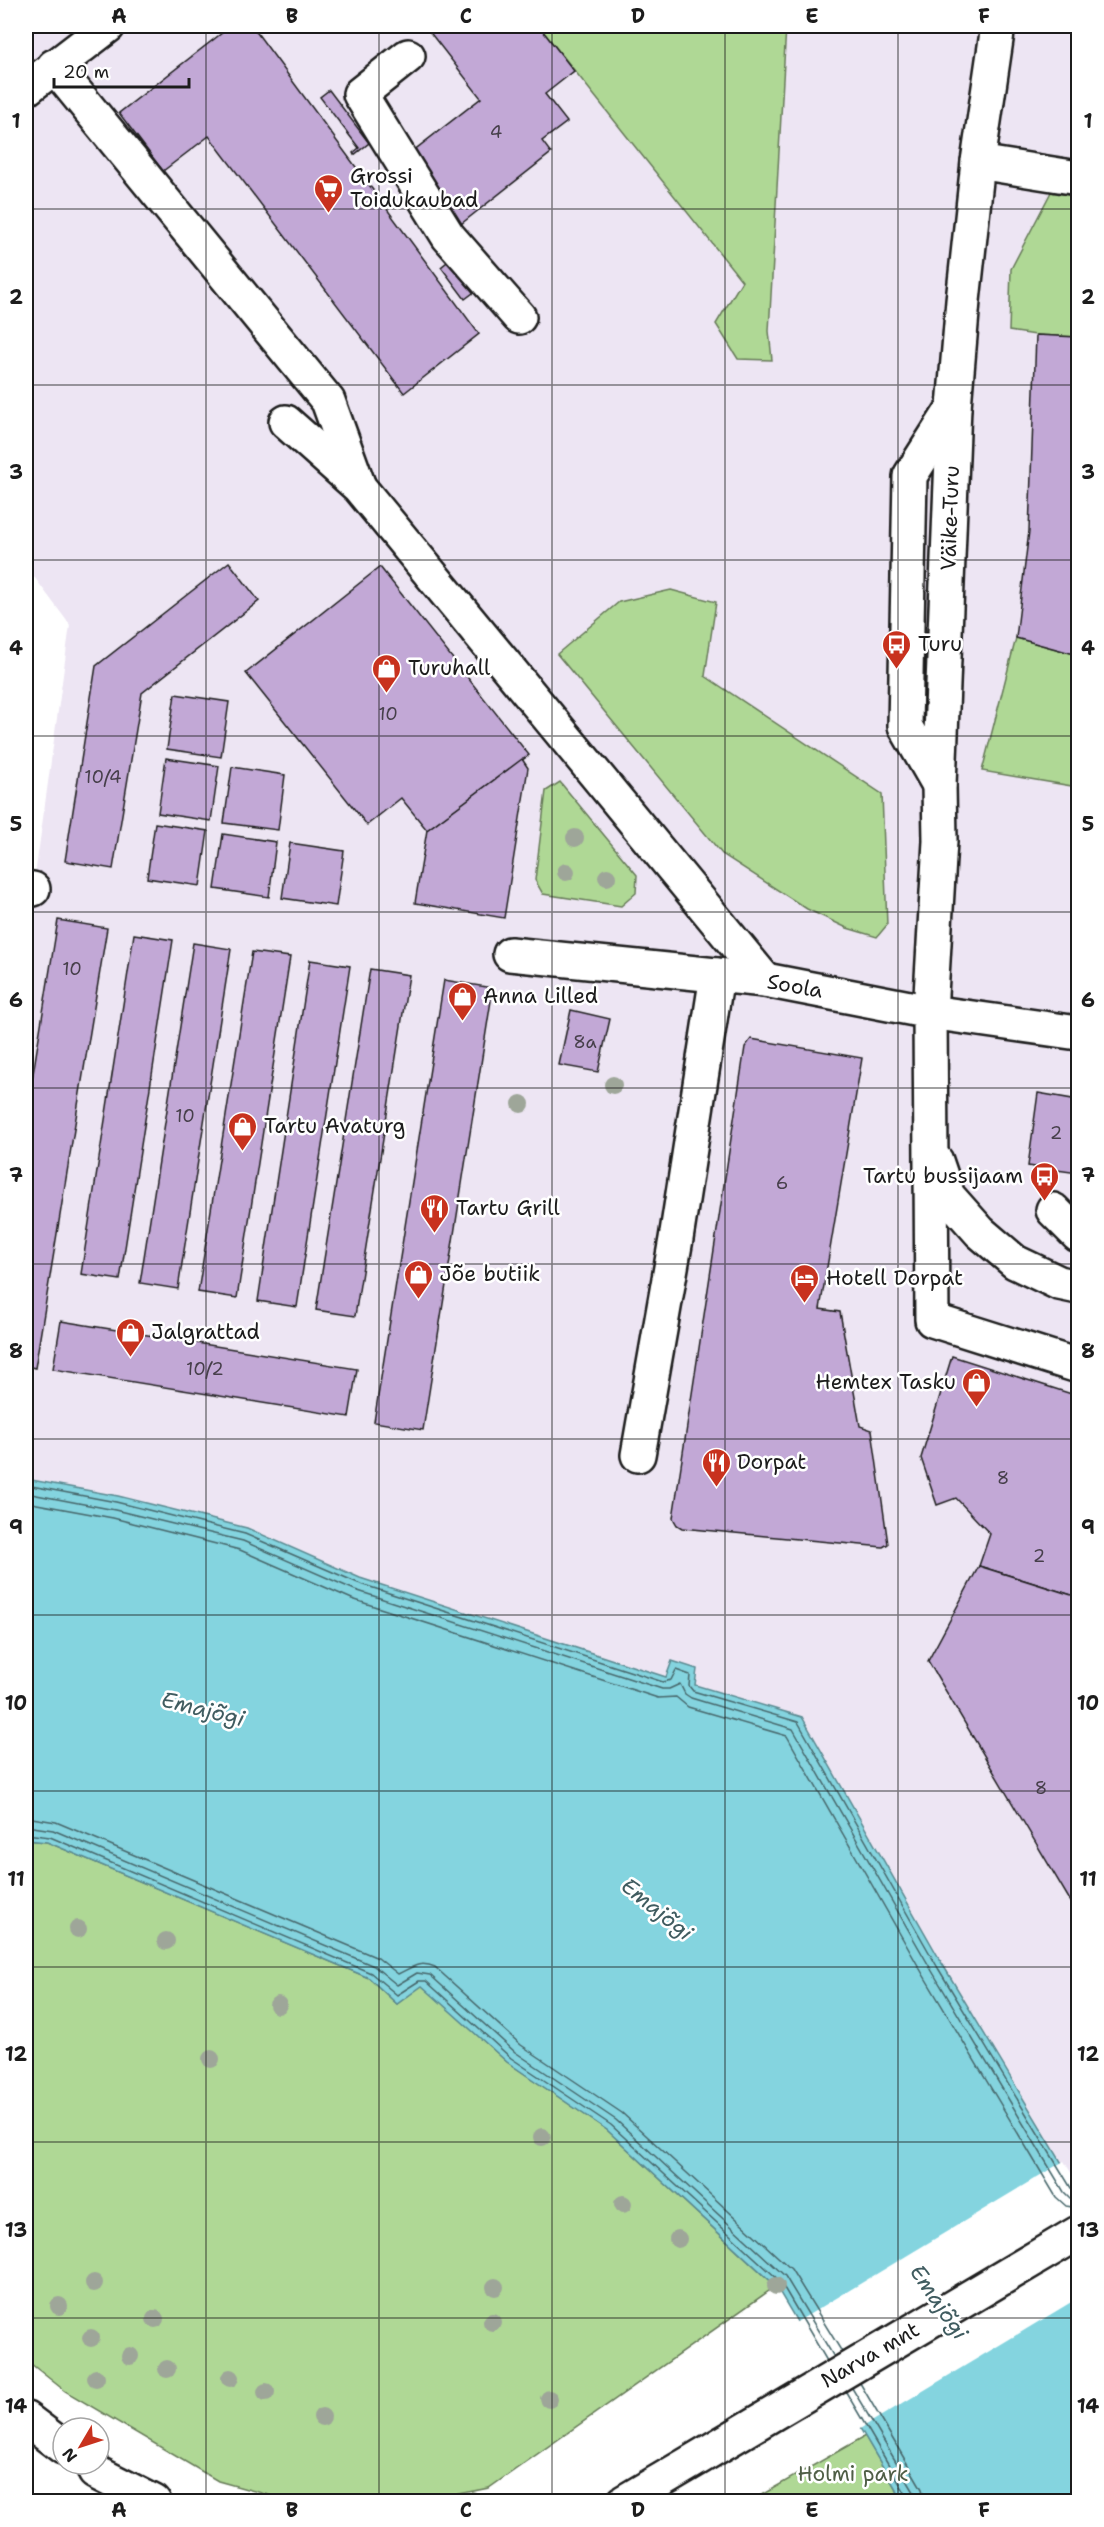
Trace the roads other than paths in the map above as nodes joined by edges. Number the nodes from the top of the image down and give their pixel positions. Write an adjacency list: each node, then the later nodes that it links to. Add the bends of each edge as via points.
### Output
1 (108, 26): 4 (main road)
2 (998, 26): 6 (main road, Väike-Turu)
3 (408, 56): 8 (main road, via 360,94 448,236)
4 (54, 66): 5 (main road); 10 (main road, via 328,401)
5 (26, 89)
6 (978, 162): 7 (main road); 14 (main road, Väike-Turu, via 954,407 940,842)
7 (1078, 178)
8 (519, 317)
9 (286, 422): 10 (main road)
10 (359, 487): 13 (main road)
11 (510, 954): 12 (main road, Soola)
12 (717, 975): 13 (main road, Soola); 21 (main road, via 665,1237)
13 (765, 980): 14 (main road, Soola)
14 (930, 1012): 15 (main road, Soola); 16 (main road, Väike-Turu)
15 (1078, 1033)
16 (931, 1148): 19 (main road, via 948,1196 980,1232 1015,1262 1059,1283); 20 (main road, Väike-Turu, via 932,1320)
17 (1053, 1210): 18 (main road)
18 (1078, 1235)
19 (1078, 1287)
20 (1078, 1366)
21 (638, 1455)
22 (1078, 2233): 27 (main road, Narva mnt, via 796,2398)
23 (26, 2419): 24 (main road)
24 (51, 2439)
25 (98, 2476): 28 (main road)
26 (105, 2476): 29 (main road)
27 (654, 2490): 30 (main road); 31 (main road, Narva mnt)
28 (126, 2502)
29 (154, 2502)
30 (609, 2502)
31 (624, 2502)

